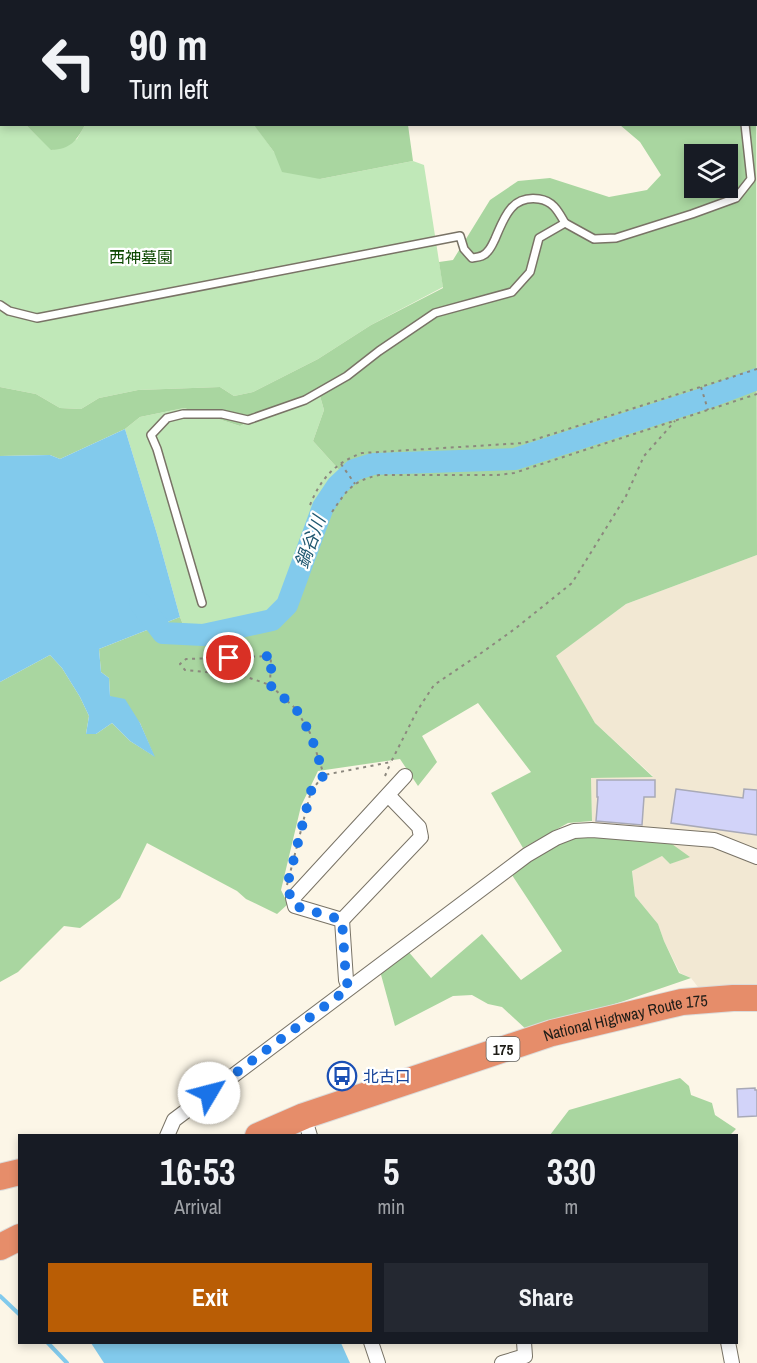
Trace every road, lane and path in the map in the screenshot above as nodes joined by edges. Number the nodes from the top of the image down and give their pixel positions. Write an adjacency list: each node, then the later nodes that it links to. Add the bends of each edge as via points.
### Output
1 (745, 126): 2 (lane, via 751,179 736,198 616,238 594,239)
2 (565, 223): 3 (lane, via 557,208 546,200 531,198 518,202 507,212 489,251 482,257 472,258 460,236 37,318); 13 (lane, via 539,238 530,272 512,292 435,314 347,376 305,399 248,420 222,414 167,417 151,435)
3 (0, 305)
4 (757, 369): 5 (path)
5 (700, 387): 7 (path); 9 (path, via 524,443 362,453)
6 (757, 394): 7 (path)
7 (708, 410): 8 (path)
8 (675, 421): 10 (path, via 514,473 379,475); 15 (path, via 644,456 626,496 572,583 434,685 391,762)
9 (340, 464): 10 (path); 11 (path, via 325,476)
10 (354, 484): 12 (path)
11 (310, 505)
12 (332, 512)
13 (202, 603)
14 (270, 685): 14 (path, via 244,676 185,670 180,664 186,659 272,656); 15 (path, via 296,709 310,733)
15 (324, 775): 19 (path, via 311,791 286,890)
16 (405, 776): 17 (street)
17 (388, 795): 19 (street); 20 (street, via 419,828 421,837)
18 (757, 857): 21 (street, via 714,840 574,831 527,855)
19 (293, 898): 20 (street, via 295,906)
20 (342, 920): 21 (street)
21 (349, 988): 24 (street, via 174,1120)
22 (757, 998): 23 (highway, National Highway Route 175 / 175, via 682,1002 552,1033)
23 (307, 1126): 25 (highway, National Highway Route 175 / 175)
24 (168, 1134)
25 (268, 1134)
26 (18, 1172): 27 (highway)
27 (0, 1177)
28 (18, 1238): 29 (highway)
29 (0, 1247)
30 (371, 1344): 33 (street)
31 (524, 1344): 34 (street, via 525,1356)
32 (728, 1344): 35 (street)
33 (378, 1363)
34 (502, 1363)
35 (732, 1363)

